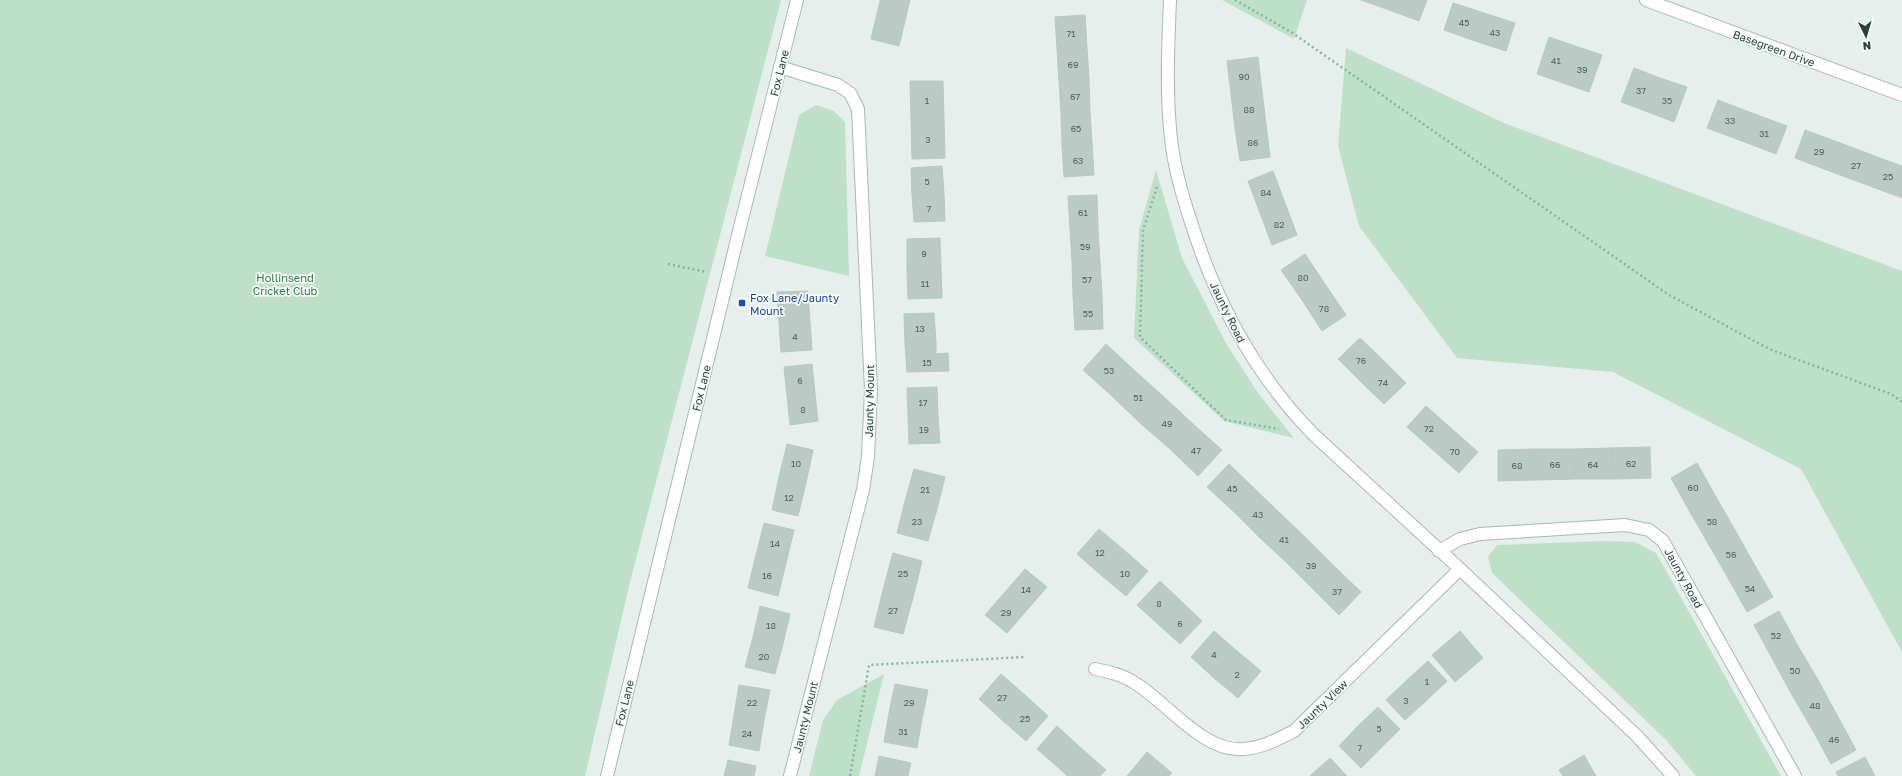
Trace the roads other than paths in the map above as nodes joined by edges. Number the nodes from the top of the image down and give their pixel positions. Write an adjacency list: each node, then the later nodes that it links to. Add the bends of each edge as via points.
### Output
1 (797, 0): 4 (street, Fox Lane)
2 (1170, 0): 6 (street, Jaunty Road, via 1167,86 1171,141 1182,194 1199,248 1221,300 1241,341 1263,376 1292,413)
3 (1646, 0): 5 (street, Basegreen Drive)
4 (780, 67): 9 (street, Fox Lane); 10 (street, Jaunty Mount, via 838,85 850,93 858,110 871,390 868,458 863,490)
5 (1902, 95)
6 (1438, 551): 7 (street, Jaunty Road); 12 (street, Jaunty Road, via 1460,539 1480,534 1624,525 1649,530 1663,541)
7 (1460, 569): 8 (street, Jaunty View, via 1294,731 1268,744 1242,750 1221,746 1201,735 1136,683 1119,674); 11 (street, Jaunty Road, via 1637,736)
8 (1095, 669)
9 (606, 776)
10 (790, 776)
11 (1673, 776)
12 (1795, 776)

